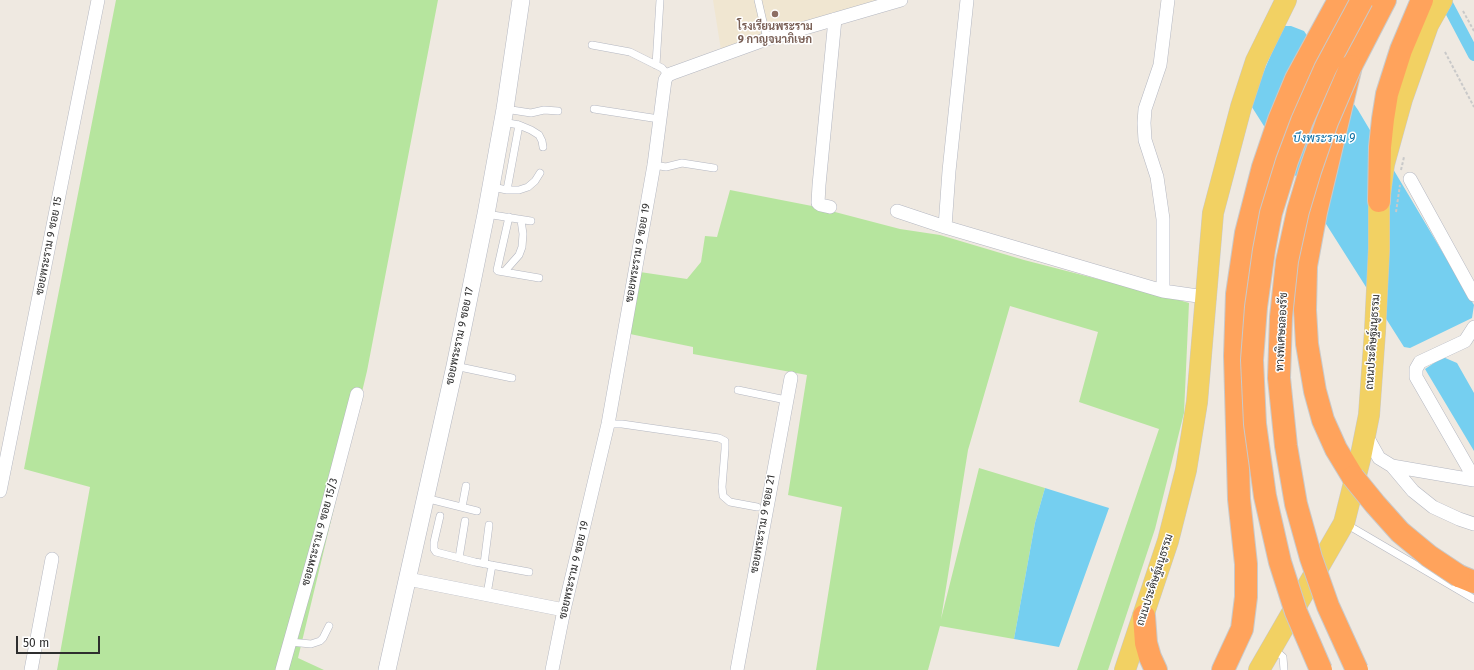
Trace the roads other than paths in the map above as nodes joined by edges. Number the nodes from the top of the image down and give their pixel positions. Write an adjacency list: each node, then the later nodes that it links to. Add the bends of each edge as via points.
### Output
1 (98, 0): 55 (street, ซอยพระราม 9 ซอย 15)
2 (521, 0): 22 (street, ซอยพระราม 9 ซอย 17)
3 (660, 0): 17 (lane)
4 (758, 0): 15 (lane)
5 (901, 0): 14 (street)
6 (967, 0): 37 (street)
7 (1168, 0): 40 (street, via 1160,65 1145,109 1144,123 1145,140 1157,177 1163,219)
8 (1286, 0): 42 (main road, ถนนประดิษฐ์มนูธรรม, via 1256,61 1241,108 1213,213)
9 (1339, 0): 86 (highway, via 1296,79 1279,120 1263,167 1246,233 1237,294 1235,356 1239,499 1246,564 1246,597 1242,629)
10 (1362, 0): 89 (highway, bridge, via 1325,69 1302,121 1271,213 1256,307 1252,360 1255,424 1264,496 1280,562 1296,612)
11 (1385, 0): 18 (highway, ทางพิเศษฉลองรัช)
12 (1422, 0): 30 (highway, via 1400,50 1387,94 1380,147)
13 (1442, 0): 30 (main road, ถนนประดิษฐ์มนูธรรม, via 1428,25 1402,99 1384,164)
14 (835, 19): 15 (street); 31 (street, via 818,197 818,203)
15 (767, 39): 19 (street)
16 (592, 45): 17 (lane, via 630,52)
17 (656, 65): 19 (lane)
18 (1351, 66): 71 (highway, bridge, via 1316,212 1306,266 1307,344 1315,391 1323,420 1336,449 1375,504 1400,532 1429,556 1459,576); 90 (highway, ทางพิเศษฉลองรัช, bridge, via 1327,122 1298,211 1287,261 1281,317 1280,378 1286,446 1300,518 1328,606)
19 (668, 75): 23 (street, ซอยพระราม 9 ซอย 19, via 664,82)
20 (594, 109): 23 (lane)
21 (558, 111): 22 (lane, via 544,110)
22 (509, 119): 24 (lane, via 539,135); 29 (street, ซอยพระราม 9 ซอย 17)
23 (660, 119): 25 (street, ซอยพระราม 9 ซอย 19)
24 (543, 147)
25 (654, 165): 26 (lane, via 666,167 682,163); 50 (street, ซอยพระราม 9 ซอย 19)
26 (714, 168)
27 (540, 173): 29 (lane, via 528,187 519,190)
28 (1410, 179): 41 (street)
29 (499, 188): 33 (street, ซอยพระราม 9 ซอย 17)
30 (1379, 201): 51 (main road, ถนนประดิษฐ์มนูธรรม, via 1375,331 1369,415)
31 (830, 207)
32 (897, 211): 37 (street)
33 (486, 214): 34 (lane); 44 (street, ซอยพระราม 9 ซอย 17)
34 (509, 218): 35 (lane); 38 (lane, via 497,270)
35 (521, 220): 36 (lane); 38 (lane, via 522,247 519,255)
36 (531, 221)
37 (945, 227): 40 (street)
38 (504, 272): 39 (lane)
39 (539, 278)
40 (1163, 291): 42 (street)
41 (1474, 295)
42 (1205, 297): 75 (main road, ถนนประดิษฐ์มนูธรรม, via 1197,402 1186,470 1168,541)
43 (1474, 327): 53 (street, via 1465,341 1420,362 1416,369 1416,377)
44 (455, 366): 45 (lane); 56 (street, ซอยพระราม 9 ซอย 17)
45 (512, 378)
46 (790, 378): 49 (street, ซอยพระราม 9 ซอย 21)
47 (738, 390): 49 (lane)
48 (357, 394): 77 (street, ซอยพระราม 9 ซอย 15/3)
49 (786, 400): 83 (street, ซอยพระราม 9 ซอย 21)
50 (608, 424): 58 (lane, via 719,438 725,441 722,496 730,502); 74 (street, ซอยพระราม 9 ซอย 19)
51 (1365, 433): 52 (street, via 1379,458); 62 (main road, ถนนประดิษฐ์มนูธรรม)
52 (1392, 466): 53 (street); 63 (street, via 1413,491 1433,507)
53 (1474, 479)
54 (466, 486): 57 (lane)
55 (0, 491)
56 (425, 498): 57 (lane); 70 (street, ซอยพระราม 9 ซอย 17)
57 (462, 507): 59 (lane)
58 (757, 507)
59 (477, 511)
60 (440, 516): 65 (lane, via 434,549)
61 (465, 521): 65 (lane)
62 (1344, 523): 73 (lane); 78 (main road, ถนนประดิษฐ์มนูธรรม)
63 (1474, 524)
64 (489, 525): 67 (lane)
65 (459, 558): 67 (lane)
66 (52, 559): 79 (street)
67 (484, 564): 68 (lane)
68 (492, 565): 69 (lane); 72 (lane)
69 (529, 572)
70 (408, 579): 72 (street); 81 (street, ซอยพระราม 9 ซอย 17)
71 (1474, 582)
72 (487, 594): 74 (street)
73 (1474, 599)
74 (564, 610): 82 (street, ซอยพระราม 9 ซอย 19)
75 (1144, 616): 84 (main road, ถนนประดิษฐ์มนูธรรม); 85 (highway, via 1146,642)
76 (329, 626): 77 (lane, via 320,641 311,644)
77 (290, 642): 80 (street, ซอยพระราม 9 ซอย 15/3)
78 (1272, 647): 87 (main road, ถนนประดิษฐ์มนูธรรม); 88 (lane, via 1283,656)
79 (31, 670)
80 (282, 670)
81 (387, 670)
82 (552, 670)
83 (737, 670)
84 (1125, 670)
85 (1156, 670)
86 (1223, 670)
87 (1259, 670)
88 (1284, 670)
89 (1322, 670)
90 (1357, 670)

